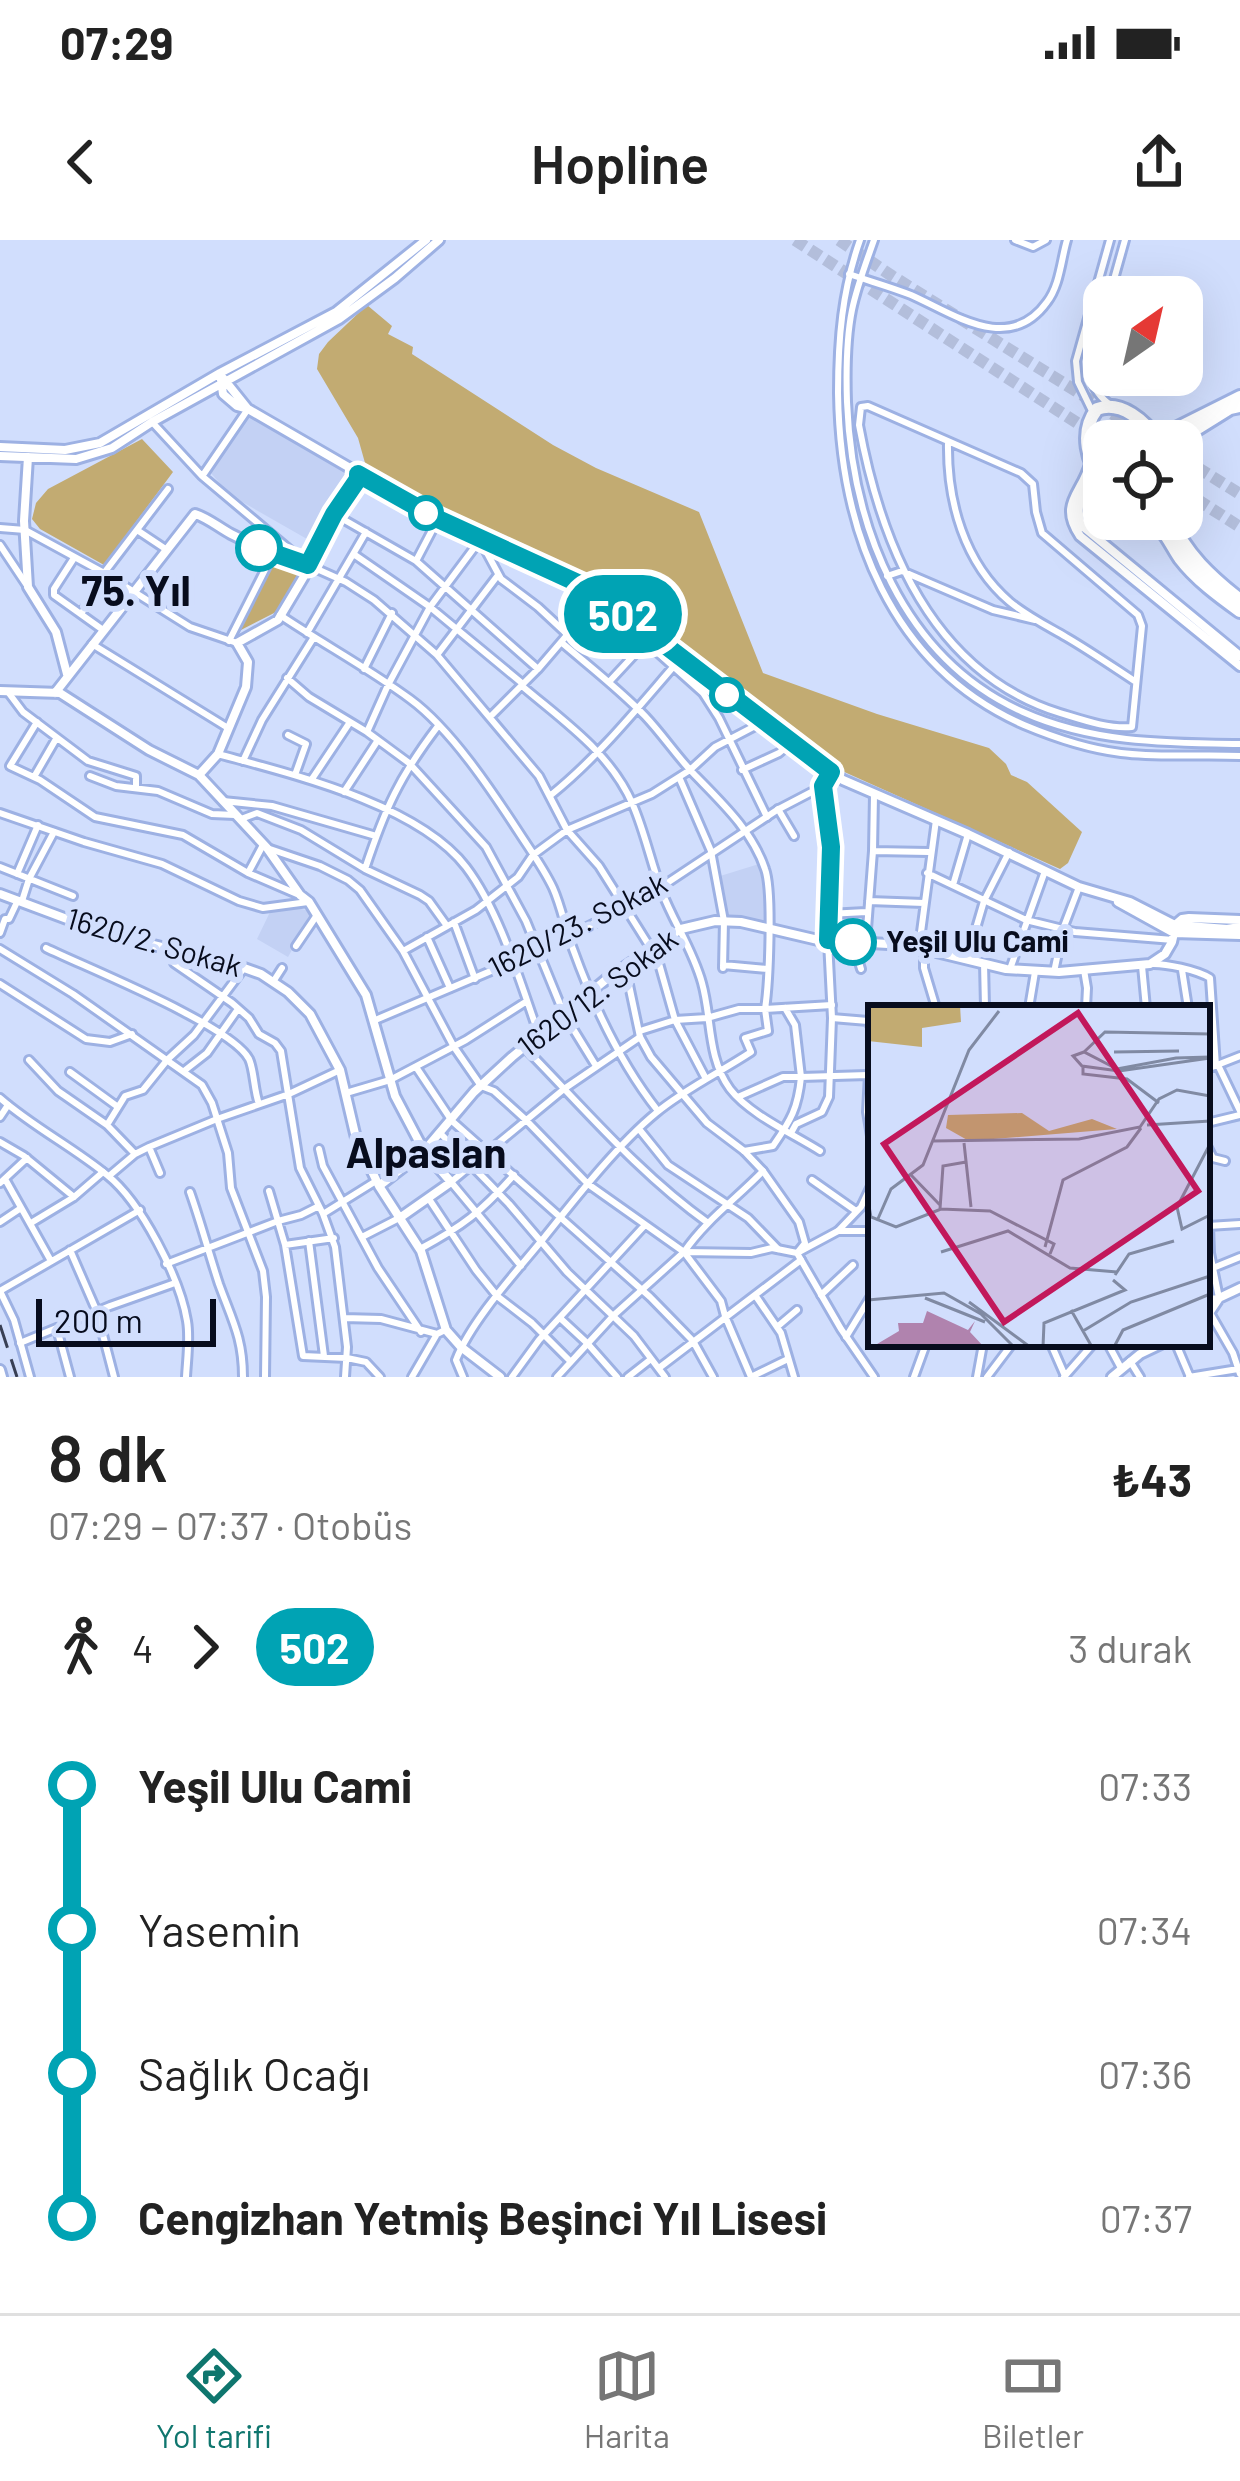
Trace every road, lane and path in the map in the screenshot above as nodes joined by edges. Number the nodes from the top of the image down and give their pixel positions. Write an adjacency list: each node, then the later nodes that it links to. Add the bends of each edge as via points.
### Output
1 (426, 240): 13 (main road, via 336,312)
2 (439, 240): 13 (main road, via 339,319)
3 (860, 240): 10 (street)
4 (874, 240): 12 (street)
5 (1016, 240): 6 (street, via 1033,247)
6 (1046, 240)
7 (1067, 240): 12 (street, via 1048,302 998,329)
8 (1110, 240): 18 (street, via 1076,361)
9 (1124, 240): 11 (street)
10 (849, 274): 12 (street); 107 (street, via 838,365 848,490 870,568 921,650 992,708 1063,740 1119,753)
11 (1114, 276)
12 (860, 278): 55 (street, via 848,345 848,435 861,506)
13 (222, 380): 17 (main road); 22 (main road); 25 (main road, via 86,447)
14 (1101, 396): 16 (street)
15 (1240, 402): 21 (highway); 23 (highway)
16 (1111, 405): 18 (highway); 20 (highway)
17 (248, 409): 27 (main road); 28 (street)
18 (1093, 413): 19 (highway)
19 (1091, 420)
20 (1137, 420)
21 (1198, 420)
22 (152, 422): 26 (main road, via 96,455); 28 (street)
23 (1203, 425)
24 (948, 443): 52 (street, via 861,406 862,442); 68 (street, via 955,512 970,550 1010,603); 86 (street, via 1030,480 1042,533 1138,615)
25 (0, 452): 26 (main road)
26 (28, 457): 36 (main road)
27 (358, 474): 32 (main road); 33 (main road)
28 (202, 476): 51 (street)
29 (1083, 483): 39 (main road, via 1070,515)
30 (167, 489): 37 (street)
31 (1083, 494): 34 (main road)
32 (334, 514): 38 (street); 51 (main road)
33 (438, 519): 40 (main road); 50 (street)
34 (1083, 527)
35 (0, 528): 36 (street)
36 (25, 530): 49 (street); 57 (main road)
37 (137, 530): 46 (street); 53 (street)
38 (366, 532): 48 (street); 50 (street)
39 (1083, 538)
40 (480, 540): 54 (street); 58 (street); 60 (main road)
41 (1085, 540): 80 (main road)
42 (1099, 540): 78 (main road)
43 (1170, 540): 64 (highway)
44 (1183, 540): 61 (highway)
45 (0, 544): 57 (street)
46 (167, 550): 47 (main road, via 195,514); 59 (main road)
47 (273, 554): 51 (main road); 75 (street)
48 (355, 555): 56 (street); 62 (street)
49 (74, 558): 53 (street); 65 (street, via 54,595)
50 (416, 561): 58 (street)
51 (308, 565): 56 (street); 67 (main road)
52 (902, 571): 55 (street); 68 (street); 86 (street, via 964,654 1049,709 1132,727)
53 (104, 574): 59 (street)
54 (498, 575): 63 (street); 73 (street)
55 (887, 576): 104 (street, via 940,652 1025,713 1129,740)
56 (340, 579): 66 (street); 71 (street)
57 (28, 587): 83 (main road, via 56,632)
58 (445, 587): 62 (street); 63 (street)
59 (132, 595): 65 (street, via 102,581); 69 (main road); 75 (street)
60 (600, 597): 73 (street); 74 (street); 95 (main road)
61 (1240, 600)
62 (430, 607): 70 (street); 72 (street)
63 (472, 610): 70 (street); 82 (street)
64 (1240, 611)
65 (81, 614): 69 (street)
66 (392, 614): 72 (street); 81 (street)
67 (280, 615): 71 (street); 75 (main road)
68 (1036, 620): 86 (street)
69 (104, 629): 76 (main road)
70 (458, 629): 77 (street); 88 (street)
71 (310, 636): 81 (street); 84 (street)
72 (414, 636): 77 (street); 87 (street)
73 (564, 638): 82 (street); 85 (street)
74 (646, 641): 79 (street); 85 (street)
75 (233, 642): 97 (main road, via 249,669)
76 (92, 644): 83 (main road); 97 (street)
77 (437, 655): 92 (street)
78 (1240, 656)
79 (674, 666): 91 (street); 102 (street, via 703,693)
80 (1240, 666)
81 (364, 669): 87 (street)
82 (538, 669): 88 (street)
83 (68, 675): 90 (main road)
84 (287, 678): 94 (street); 108 (street)
85 (608, 682): 91 (street)
86 (1137, 682)
87 (388, 685): 96 (street); 98 (street)
88 (522, 685): 92 (street); 105 (street)
89 (4, 692): 90 (main road); 93 (street)
90 (54, 694): 113 (main road)
91 (637, 709): 105 (street); 110 (street)
92 (490, 717): 123 (street)
93 (37, 722): 100 (street); 116 (street, via 10,766)
94 (350, 722): 98 (street); 118 (street)
95 (763, 722): 102 (street); 103 (main road)
96 (438, 726): 109 (street); 144 (street)
97 (229, 728): 106 (main road)
98 (367, 732): 101 (street)
99 (288, 735): 114 (street, via 306,744)
100 (56, 738): 116 (street); 120 (street, via 88,760 136,776)
101 (378, 740): 109 (street); 121 (street)
102 (728, 740): 110 (street); 111 (street)
103 (791, 743): 111 (street); 112 (main road)
104 (1240, 744)
105 (598, 752): 123 (street); 125 (street)
106 (218, 754): 108 (street); 113 (main road)
107 (1240, 756)
108 (243, 760): 114 (street)
109 (409, 763): 127 (street); 152 (street)
110 (690, 770): 117 (street); 134 (street)
111 (742, 770): 130 (street)
112 (831, 772): 119 (main road); 122 (main road)
113 (199, 775): 124 (main road)
114 (295, 775): 118 (street)
115 (90, 776): 120 (street)
116 (34, 777): 148 (street, via 95,817 183,836)
117 (680, 777): 125 (street); 140 (street)
118 (311, 780): 121 (street)
119 (823, 786): 126 (street, 1620/23. Sokak); 168 (main road)
120 (136, 788): 129 (street)
121 (344, 792): 127 (street)
122 (874, 795): 131 (main road); 141 (street)
123 (550, 796): 133 (street)
124 (223, 801): 129 (main road); 137 (street, via 272,806)
125 (632, 802): 133 (street); 155 (street)
126 (778, 809): 130 (street, 1620/23. Sokak); 138 (street)
127 (385, 810): 137 (street); 160 (street, via 446,847)
128 (0, 813): 132 (street)
129 (238, 817): 139 (main road); 146 (street, via 256,813 302,830)
130 (767, 817): 134 (street, 1620/23. Sokak)
131 (936, 820): 136 (main road); 142 (street)
132 (38, 825): 135 (street); 150 (street)
133 (566, 830): 144 (street); 165 (street)
134 (744, 831): 140 (street, 1620/23. Sokak); 172 (street, via 767,875)
135 (54, 832): 151 (street); 163 (street, via 162,864 263,908)
136 (968, 833): 143 (main road); 153 (street)
137 (376, 836): 146 (street)
138 (794, 836)
139 (265, 846): 148 (street); 157 (main road); 190 (street, via 348,880)
140 (711, 851): 155 (street, 1620/23. Sokak); 170 (street)
141 (873, 851): 142 (street); 161 (street)
142 (931, 852): 149 (street)
143 (1010, 852): 147 (main road); 162 (street)
144 (533, 855): 152 (street); 179 (street)
145 (0, 867): 150 (street)
146 (365, 869): 171 (street, via 420,895)
147 (1045, 871): 154 (main road); 169 (street)
148 (248, 873): 157 (street)
149 (928, 873): 153 (street); 164 (street)
150 (17, 874): 151 (street)
151 (29, 879): 158 (street); 159 (street)
152 (509, 884): 160 (street); 191 (street)
153 (953, 885): 162 (street)
154 (1079, 887): 175 (street); 176 (main road)
155 (661, 889): 165 (street, 1620/23. Sokak); 174 (street)
156 (0, 894): 159 (main road, 1620/2. Sokak)
157 (300, 895): 163 (main road)
158 (73, 896)
159 (20, 901): 177 (street); 198 (main road, 1620/2. Sokak, via 106,934)
160 (488, 901): 171 (street); 193 (street)
161 (869, 901): 164 (street); 166 (street)
162 (984, 901): 169 (street); 192 (street)
163 (309, 902): 167 (main road)
164 (924, 903): 188 (street)
165 (624, 907): 179 (street, 1620/23. Sokak); 186 (street)
166 (868, 912): 168 (street); 183 (street)
167 (316, 914): 185 (street); 231 (main road, via 359,980)
168 (828, 914): 181 (main road)
169 (1026, 920): 175 (street); 202 (street)
170 (724, 921): 172 (main road, 1620/12. Sokak); 174 (main road, 1620/12. Sokak); 200 (street, via 723,966)
171 (450, 924): 180 (street); 207 (street)
172 (768, 926): 181 (main road, 1620/12. Sokak); 200 (street)
173 (1240, 927): 176 (main road, via 1189,918); 178 (main road)
174 (682, 928): 186 (main road, 1620/12. Sokak); 226 (street)
175 (1063, 929): 176 (street, via 1116,938); 206 (street)
176 (1174, 933): 178 (main road); 196 (main road, via 1165,954)
177 (0, 934)
178 (1214, 935): 184 (main road)
179 (568, 936): 191 (street, 1620/23. Sokak); 211 (street)
180 (427, 937): 190 (street); 210 (street)
181 (828, 940): 182 (main road, 1620/12. Sokak); 215 (street)
182 (853, 942): 183 (main road, 1620/12. Sokak); 201 (street)
183 (866, 942): 188 (main road, 1620/12. Sokak)
184 (1240, 945)
185 (296, 946)
186 (650, 947): 197 (main road, 1620/12. Sokak); 228 (street)
187 (46, 948): 230 (street)
188 (921, 949): 192 (main road, 1620/12. Sokak); 216 (street)
189 (0, 950): 232 (street)
190 (403, 951): 213 (street)
191 (538, 951): 193 (street, 1620/23. Sokak); 225 (street)
192 (967, 959): 195 (main road, 1620/12. Sokak)
193 (511, 962): 207 (street, 1620/23. Sokak); 214 (street)
194 (174, 963): 212 (street)
195 (984, 963): 202 (main road, 1620/12. Sokak); 217 (street)
196 (1146, 965): 203 (main road, 1620/12. Sokak); 204 (street, 1620/12. Sokak); 220 (street)
197 (625, 966): 211 (main road, 1620/12. Sokak); 234 (street)
198 (244, 968): 208 (main road, 1620/2. Sokak); 212 (street)
199 (282, 968): 208 (street)
200 (766, 969): 224 (street)
201 (861, 969)
202 (1010, 969): 205 (main road, 1620/12. Sokak)
203 (1084, 970): 206 (main road, 1620/12. Sokak); 219 (street)
204 (1182, 970): 221 (street); 243 (street, via 1210,978)
205 (1035, 972): 206 (main road, 1620/12. Sokak); 218 (street)
206 (1054, 972)
207 (475, 979): 210 (street, 1620/23. Sokak)
208 (273, 982): 245 (main road, 1620/2. Sokak, via 310,1014)
209 (0, 984): 232 (street, via 86,1039)
210 (450, 988): 213 (street, 1620/23. Sokak)
211 (591, 993): 225 (main road, 1620/12. Sokak); 238 (street)
212 (222, 996): 223 (street); 230 (street)
213 (428, 999): 231 (street, 1620/23. Sokak); 236 (street)
214 (527, 1001): 235 (street); 236 (street)
215 (832, 1005): 222 (street); 227 (street)
216 (935, 1005)
217 (985, 1005)
218 (1030, 1005)
219 (1086, 1005)
220 (1146, 1005)
221 (1188, 1005)
222 (784, 1008): 224 (street); 251 (street, via 795,1025)
223 (238, 1009): 233 (street); 258 (street, via 281,1051)
224 (765, 1009): 226 (street); 248 (street, via 768,1031 746,1038 751,1052)
225 (564, 1014): 235 (main road, 1620/12. Sokak); 242 (street)
226 (707, 1018): 228 (street); 248 (street)
227 (832, 1018): 229 (street); 249 (street)
228 (675, 1020): 234 (street); 252 (street)
229 (868, 1021)
230 (202, 1022): 233 (street); 240 (street)
231 (373, 1022): 253 (main road)
232 (132, 1034): 240 (street)
233 (221, 1034): 246 (street); 261 (street, via 250,1061)
234 (640, 1034): 238 (street); 257 (street)
235 (539, 1036): 237 (main road, 1620/12. Sokak)
236 (454, 1047): 244 (street); 254 (street)
237 (524, 1047): 254 (main road, 1620/12. Sokak); 255 (street)
238 (617, 1051): 242 (street); 264 (street)
239 (1240, 1056): 243 (street)
240 (168, 1059): 246 (street); 263 (street)
241 (29, 1060): 270 (street)
242 (596, 1066): 255 (street)
243 (1214, 1066): 265 (street)
244 (416, 1067): 253 (street); 268 (street)
245 (340, 1070): 256 (main road, 1620/2. Sokak); 258 (street)
246 (184, 1071): 267 (street, via 202,1085)
247 (70, 1072): 263 (street)
248 (721, 1072): 252 (street); 259 (street)
249 (829, 1075): 250 (street); 251 (street); 272 (street, via 822,1112)
250 (868, 1075)
251 (801, 1077): 259 (street); 272 (street)
252 (706, 1079): 257 (street)
253 (390, 1080): 256 (street); 278 (main road)
254 (482, 1086): 268 (main road, 1620/12. Sokak); 269 (street)
255 (563, 1090): 269 (street); 276 (street)
256 (346, 1093): 294 (main road, 1620/2. Sokak)
257 (682, 1093): 264 (street); 280 (street)
258 (289, 1094): 261 (street); 306 (street, via 300,1168)
259 (738, 1097): 272 (street)
260 (0, 1098): 262 (street)
261 (259, 1104): 267 (street)
262 (8, 1105): 266 (street); 289 (street)
263 (118, 1108): 270 (street)
264 (658, 1111): 271 (street)
265 (1239, 1116)
266 (0, 1117)
267 (217, 1119): 275 (street); 320 (street)
268 (452, 1120): 273 (main road, 1620/12. Sokak); 279 (street)
269 (526, 1120): 279 (street); 295 (street)
270 (107, 1124): 283 (street)
271 (638, 1129): 276 (street); 303 (street, via 668,1166)
272 (788, 1131): 280 (street, via 773,1146); 281 (street)
273 (441, 1134): 278 (main road, 1620/12. Sokak); 286 (street)
274 (0, 1142): 284 (street)
275 (149, 1148): 283 (street); 288 (street)
276 (622, 1148): 295 (street); 314 (street)
277 (319, 1149): 302 (street)
278 (424, 1151): 293 (main road); 294 (main road, 1620/12. Sokak)
279 (490, 1151): 286 (street); 290 (street)
280 (744, 1151): 287 (street)
281 (820, 1151)
282 (1210, 1152): 285 (street)
283 (135, 1154): 289 (street)
284 (27, 1158): 292 (street); 299 (street)
285 (1225, 1160)
286 (471, 1165): 293 (street); 298 (street)
287 (763, 1171): 303 (street); 333 (street, via 799,1222)
288 (160, 1173)
289 (106, 1174): 299 (street); 305 (street)
290 (514, 1175): 298 (street); 310 (street)
291 (812, 1180): 307 (street)
292 (2, 1181): 304 (street)
293 (451, 1182): 300 (main road); 308 (street)
294 (378, 1183): 302 (street); 309 (main road, 1620/2. Sokak)
295 (588, 1184): 310 (street); 315 (street)
296 (269, 1191): 311 (street)
297 (190, 1192): 328 (street)
298 (499, 1192): 308 (street); 325 (street)
299 (74, 1197): 313 (street)
300 (429, 1198): 309 (main road); 321 (street)
301 (868, 1201): 307 (street)
302 (343, 1202): 306 (street); 322 (street)
303 (728, 1204): 314 (street); 330 (street)
304 (21, 1208): 312 (street); 313 (street)
305 (140, 1210): 331 (street); 337 (street)
306 (321, 1210): 311 (street); 323 (street)
307 (856, 1211): 318 (street)
308 (478, 1214): 321 (street); 338 (street)
309 (401, 1217): 322 (street); 329 (main road, 1620/2. Sokak)
310 (559, 1218): 325 (street); 336 (street)
311 (278, 1220): 320 (street); 327 (street)
312 (0, 1221)
313 (31, 1223): 335 (street)
314 (708, 1223): 332 (street)
315 (645, 1225): 332 (street); 336 (street)
316 (1240, 1225): 317 (street)
317 (1210, 1226)
318 (838, 1231): 319 (street); 333 (street)
319 (868, 1231)
320 (249, 1232): 328 (street); 394 (street, via 263,1271)
321 (451, 1233): 329 (street); 348 (street)
322 (362, 1237): 362 (street)
323 (334, 1238): 324 (street); 358 (street)
324 (309, 1241): 327 (street); 379 (street)
325 (542, 1241): 338 (street); 343 (street)
326 (1210, 1243): 340 (street)
327 (285, 1245): 379 (street, via 303,1356)
328 (209, 1248): 337 (street); 393 (street, via 243,1349)
329 (420, 1249): 363 (main road, 1620/2. Sokak)
330 (778, 1249): 332 (street); 333 (street)
331 (70, 1250): 335 (street); 354 (street)
332 (683, 1252): 344 (street); 356 (street)
333 (799, 1257): 346 (street); 347 (street)
334 (1240, 1257): 340 (street)
335 (51, 1261): 345 (street)
336 (609, 1263): 343 (street); 344 (street)
337 (166, 1264): 341 (street)
338 (521, 1265): 348 (street)
339 (853, 1265): 347 (street)
340 (1213, 1268): 349 (street)
341 (175, 1283): 354 (street); 392 (street, via 188,1322)
342 (1240, 1288): 349 (main road)
343 (585, 1289): 355 (street); 359 (street)
344 (641, 1289): 355 (street); 366 (street)
345 (0, 1291): 367 (street)
346 (754, 1294): 356 (street); 360 (street)
347 (821, 1295): 365 (street)
348 (496, 1296): 364 (street); 369 (street)
349 (1220, 1298): 350 (street); 353 (main road)
350 (1210, 1299)
351 (868, 1301): 365 (street)
352 (797, 1310): 360 (street)
353 (1210, 1311)
354 (97, 1312): 361 (street); 391 (street)
355 (614, 1315): 368 (street); 381 (street)
356 (725, 1316): 366 (street); 406 (street)
357 (1210, 1317): 378 (street)
358 (344, 1318): 362 (street); 380 (street)
359 (560, 1318): 364 (street); 368 (street)
360 (777, 1327): 382 (street)
361 (57, 1329): 367 (street); 390 (street)
362 (421, 1331): 363 (street)
363 (441, 1332): 369 (main road); 397 (street)
364 (544, 1335): 383 (street); 400 (street)
365 (846, 1336): 385 (street)
366 (693, 1341): 386 (street); 405 (street)
367 (20, 1343): 389 (street)
368 (587, 1343): 383 (street); 402 (street)
369 (461, 1347): 398 (street); 399 (main road)
370 (925, 1347): 410 (street)
371 (982, 1347): 411 (street)
372 (1010, 1347): 412 (street)
373 (1053, 1347): 413 (street)
374 (1090, 1347): 413 (street)
375 (1110, 1347): 387 (street)
376 (1156, 1347): 384 (main road)
377 (1177, 1347): 416 (street)
378 (1237, 1353): 388 (street)
379 (324, 1356): 380 (street)
380 (347, 1358): 395 (street); 396 (street, via 366,1362)
381 (651, 1359): 386 (street); 403 (street)
382 (788, 1359): 406 (street); 407 (street)
383 (570, 1361): 401 (street)
384 (1130, 1361): 387 (main road); 415 (street)
385 (866, 1367): 408 (street); 409 (street)
386 (659, 1368): 404 (street)
387 (1121, 1368): 414 (main road)
388 (1239, 1372): 416 (street)
389 (30, 1377)
390 (70, 1377)
391 (114, 1377)
392 (186, 1377)
393 (243, 1377)
394 (266, 1377)
395 (345, 1377)
396 (380, 1377)
397 (412, 1377)
398 (463, 1377)
399 (500, 1377)
400 (512, 1377)
401 (557, 1377)
402 (617, 1377)
403 (628, 1377)
404 (664, 1377)
405 (713, 1377)
406 (751, 1377)
407 (794, 1377)
408 (862, 1377)
409 (874, 1377)
410 (914, 1377)
411 (977, 1377)
412 (987, 1377)
413 (1065, 1377)
414 (1112, 1377)
415 (1140, 1377)
416 (1190, 1377)

